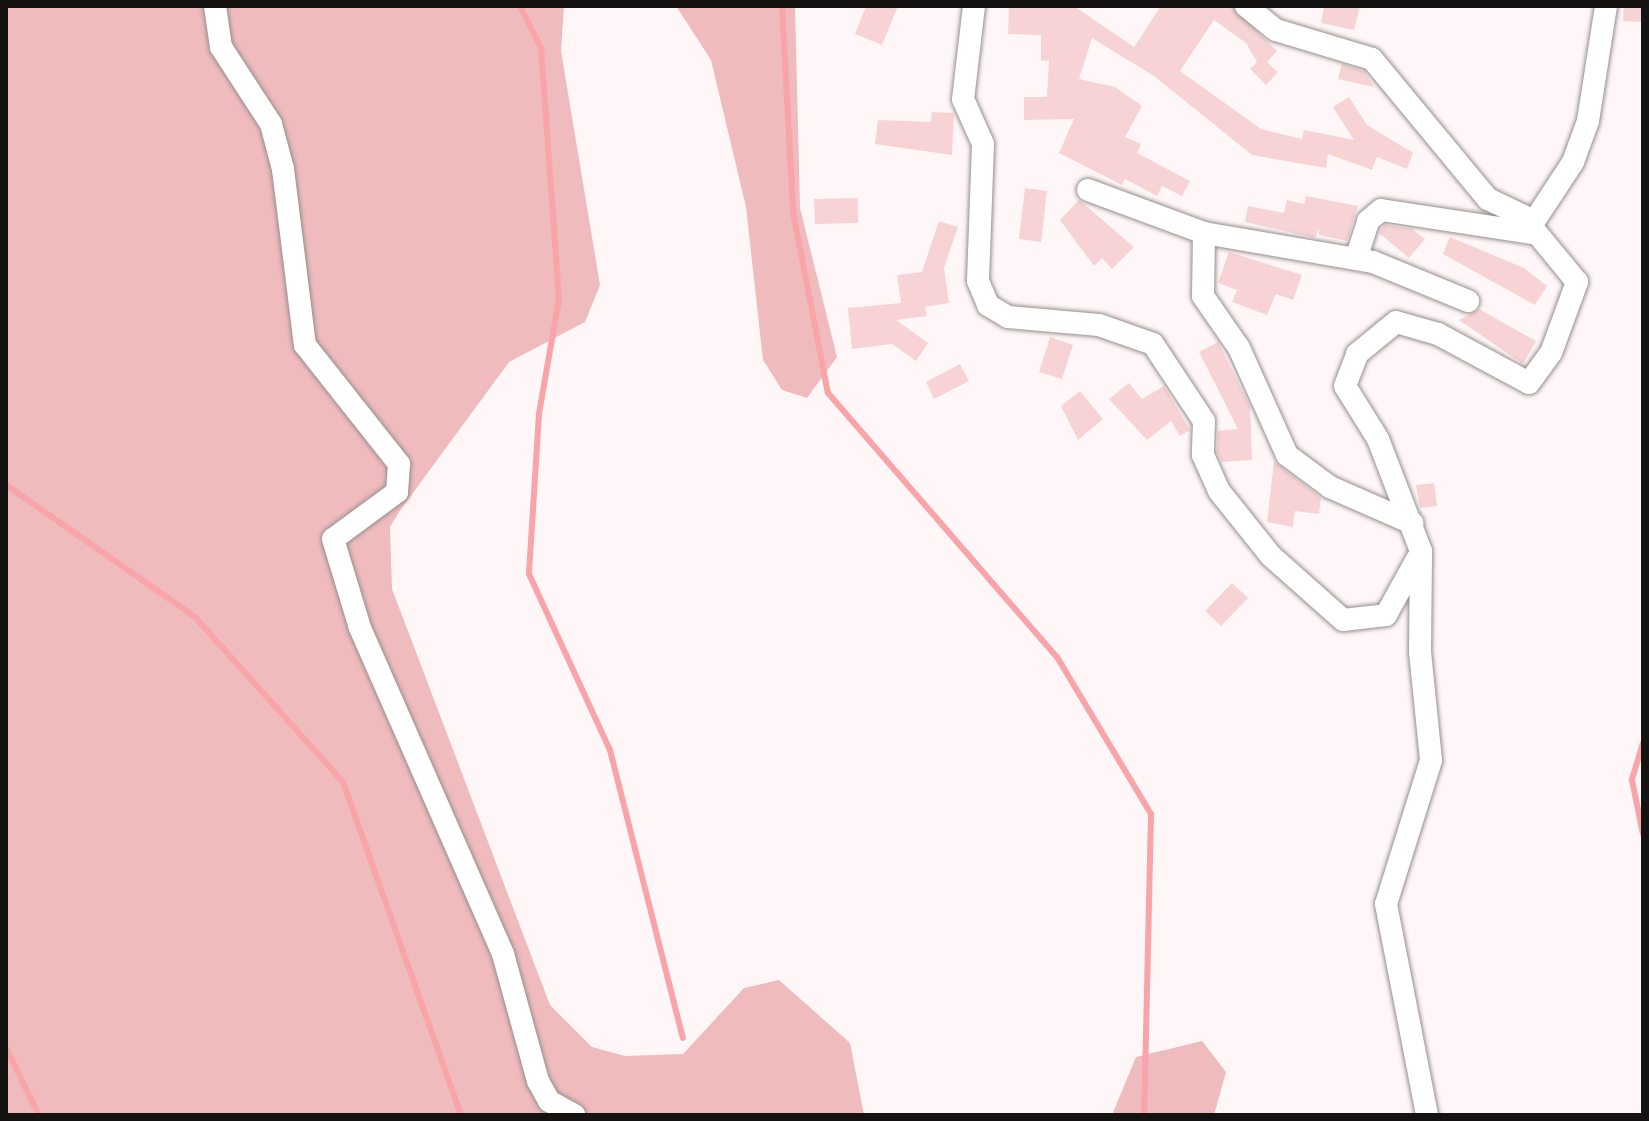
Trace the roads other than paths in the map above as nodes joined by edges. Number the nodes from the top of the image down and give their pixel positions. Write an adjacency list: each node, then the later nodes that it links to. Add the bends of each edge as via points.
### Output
1 (215, 6): 12 (street, via 221,47 271,124 283,169 305,345 399,464 397,492 333,539 360,628 503,954 538,1081 549,1101)
2 (974, 6): 11 (street, via 963,88 983,144 978,281 988,305 1008,317 1099,325 1153,344 1204,421 1203,455 1219,491 1271,556 1343,620 1377,619 1395,608)
3 (1246, 6): 6 (street, via 1276,30 1372,59 1488,199)
4 (1606, 6): 6 (street, via 1588,121 1573,162)
5 (1088, 190): 7 (street)
6 (1532, 226): 8 (street, via 1381,210 1368,221); 10 (street, via 1570,268 1578,289 1551,353 1529,383 1438,334 1396,322 1349,367 1350,400 1378,439)
7 (1204, 233): 8 (street); 10 (street, via 1203,296 1239,348 1287,455 1330,487)
8 (1356, 259): 9 (street)
9 (1468, 301)
10 (1412, 523): 11 (street)
11 (1421, 551): 13 (street, via 1420,652 1431,760 1386,904)
12 (574, 1115)
13 (1427, 1115)

